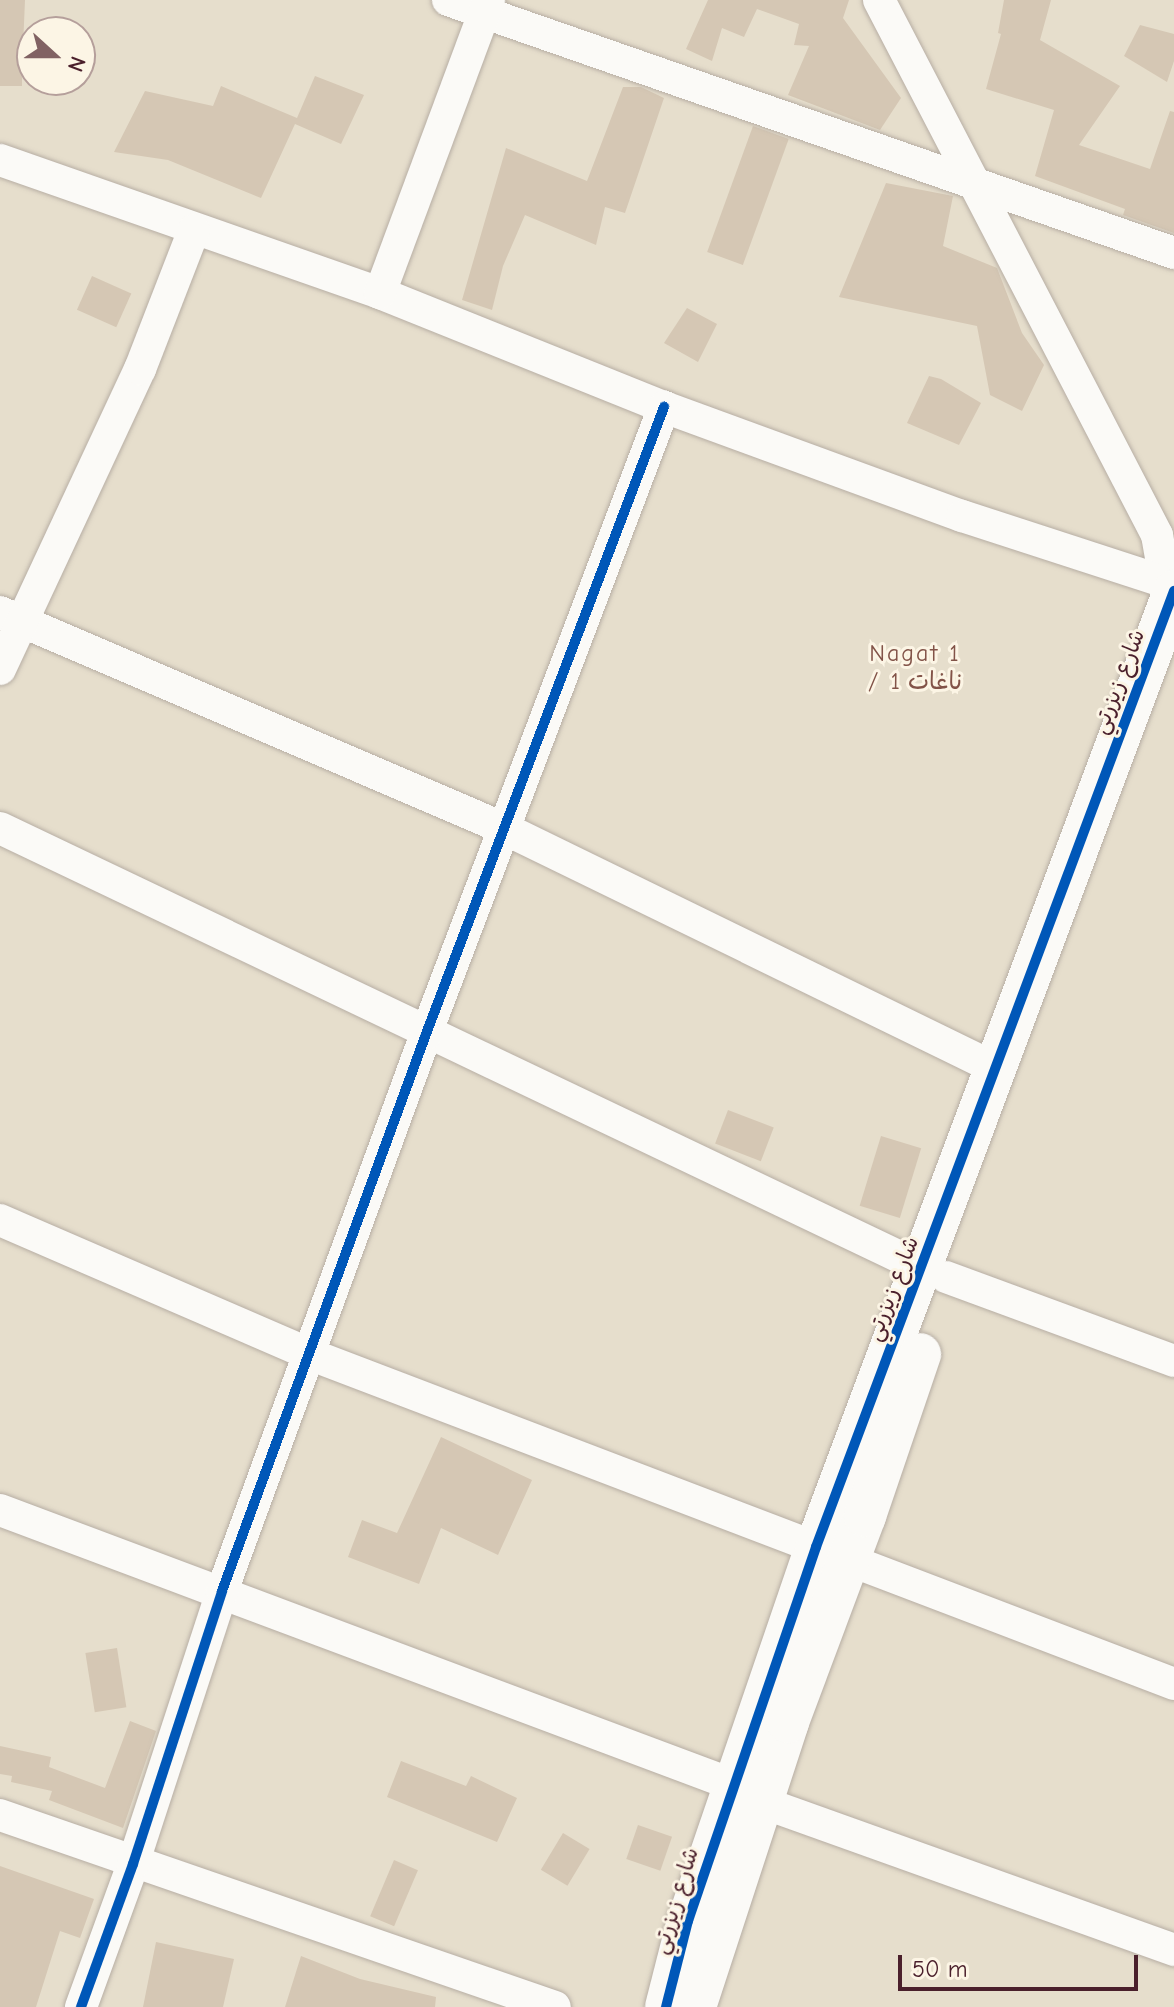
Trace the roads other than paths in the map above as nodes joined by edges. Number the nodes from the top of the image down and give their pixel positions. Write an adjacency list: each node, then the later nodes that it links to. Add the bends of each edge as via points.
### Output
1 (448, 0): 3 (street)
2 (879, 0): 5 (street)
3 (487, 6): 5 (street); 8 (street)
4 (0, 160): 6 (street)
5 (973, 182): 7 (street); 10 (street, via 1157,535)
6 (194, 230): 8 (street); 11 (street, via 140,369)
7 (1174, 253)
8 (380, 293): 9 (street)
9 (664, 407): 10 (street); 15 (street)
10 (1170, 586): 17 (street, شارع زيزرتي)
11 (10, 617): 13 (street); 15 (street)
12 (1174, 659): 19 (street, شارع زيزرتي, via 1032,1034)
13 (0, 669)
14 (0, 828): 16 (street)
15 (503, 828): 16 (street); 17 (street)
16 (426, 1034): 19 (street); 20 (street)
17 (995, 1068): 19 (street, شارع زيزرتي)
18 (0, 1220): 20 (street)
19 (934, 1272): 21 (street); 23 (street, شارع زيزرتي)
20 (309, 1354): 23 (street); 24 (street)
21 (1174, 1361)
22 (0, 1510): 24 (street)
23 (832, 1553): 25 (street); 26 (street, شارع زيزرتي)
24 (222, 1591): 26 (street); 28 (street)
25 (1174, 1684)
26 (747, 1793): 29 (street); 32 (street, شارع زيزرتي, via 688,1921); 33 (street, شارع زيزرتي)
27 (0, 1815): 28 (street)
28 (133, 1864): 30 (street); 31 (street)
29 (1174, 1950)
30 (81, 2007)
31 (555, 2007)
32 (666, 2007)
33 (695, 2007)

